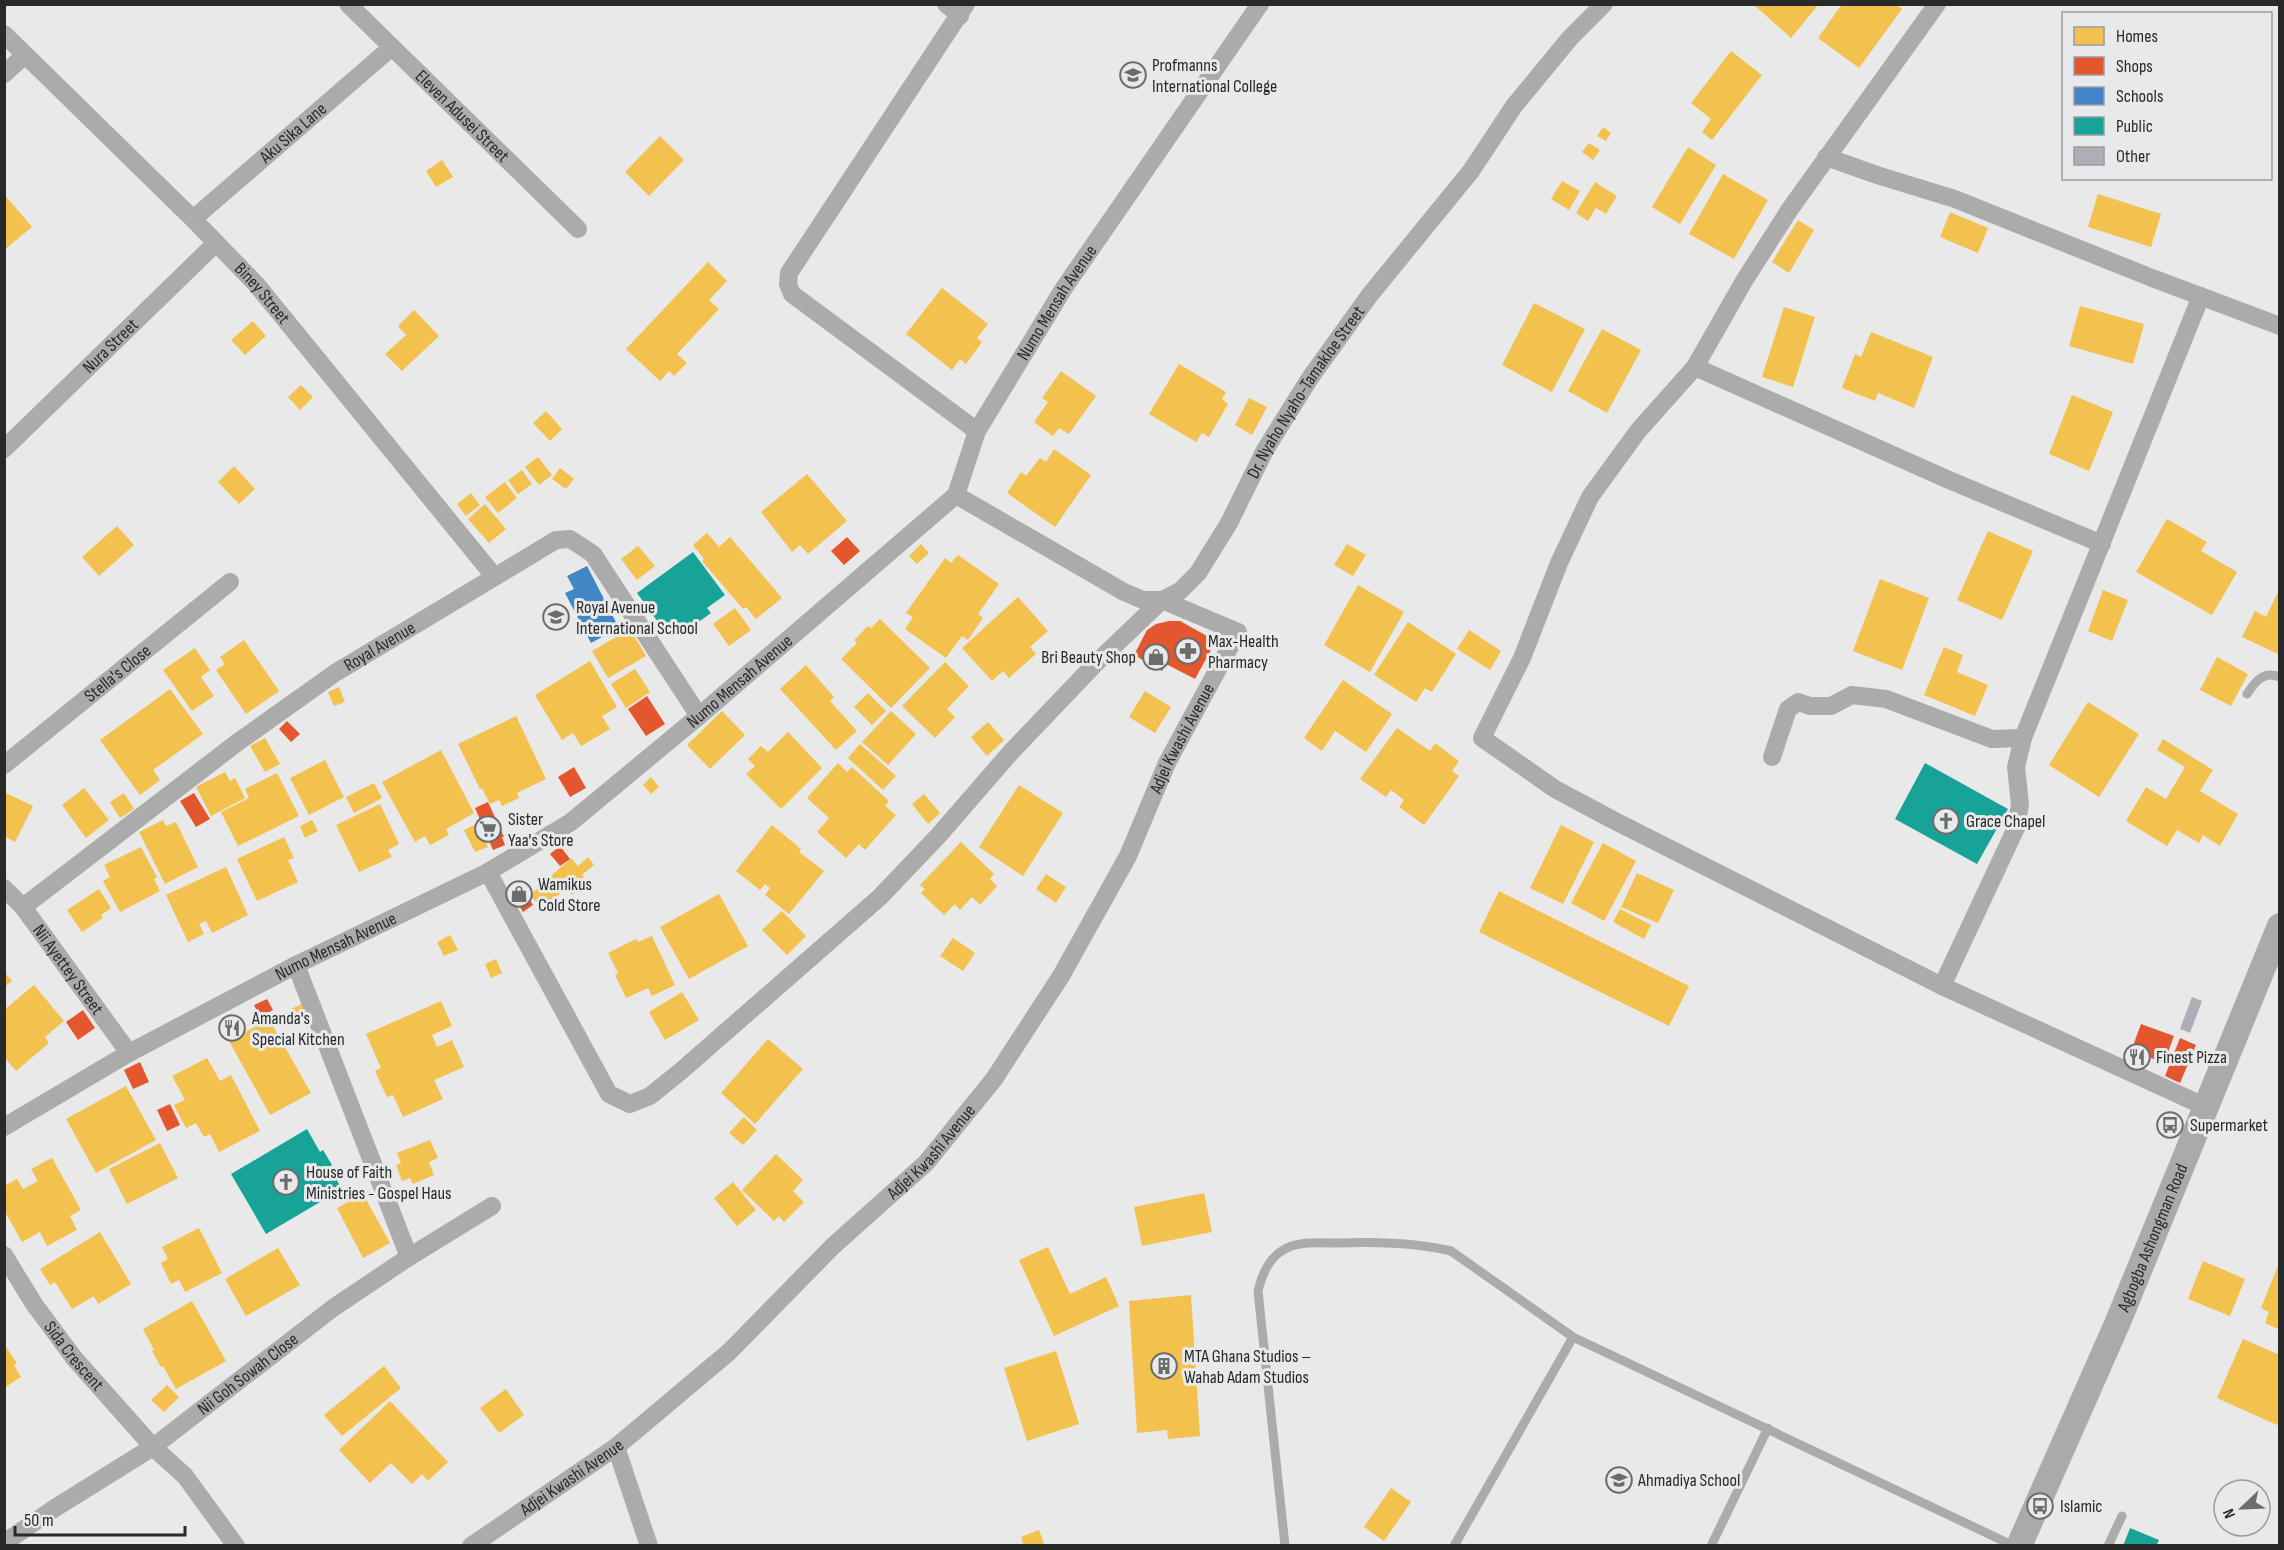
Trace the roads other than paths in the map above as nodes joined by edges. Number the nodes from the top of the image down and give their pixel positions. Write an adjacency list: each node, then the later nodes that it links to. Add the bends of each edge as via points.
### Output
1 (348, 4): 7 (street, Eleven Adusei Street)
2 (1260, 4): 17 (street, Numo Mensah Avenue, via 1064,288)
3 (1604, 4): 23 (street, Dr. Nyaho Nyaho-Tamakloe Street, via 1514,106 1471,171 1369,296 1264,450 1229,523 1198,573 1180,591)
4 (1937, 4): 10 (street)
5 (957, 8): 17 (street, via 789,273 788,284 792,294)
6 (4, 34): 8 (street, Biney Street)
7 (392, 47): 11 (street, Aku Sika Lane); 12 (street, Eleven Adusei Street)
8 (26, 55): 9 (street); 11 (street, Biney Street)
9 (4, 74)
10 (1826, 157): 14 (street, via 1955,199); 16 (street, via 1744,281)
11 (193, 219): 13 (street, Biney Street)
12 (578, 229)
13 (216, 243): 18 (street, Nura Street); 21 (street, Biney Street, via 255,284)
14 (2201, 296): 15 (street); 20 (street)
15 (2280, 326)
16 (1695, 367): 20 (street); 35 (street, via 1638,431 1590,497 1522,658 1482,738 1555,789)
17 (977, 431): 19 (street, Numo Mensah Avenue)
18 (4, 449)
19 (956, 495): 23 (street, via 1124,592 1143,600); 26 (street, Numo Mensah Avenue)
20 (2102, 544): 27 (street)
21 (494, 576): 26 (street, Royal Avenue, via 556,540 570,539 593,554); 32 (street, Royal Avenue, via 335,673)
22 (230, 582): 29 (street, Stella's Close)
23 (1162, 600): 30 (street, Dr. Nyaho Nyaho-Tamakloe Street, via 1080,679 880,897 650,1096 630,1104 609,1094); 45 (street, Adjei Kwashi Avenue, via 1238,632 1167,763 1128,856 1061,976 994,1080 926,1163 832,1245 729,1352)
24 (2280, 677): 25 (lane, via 2261,677)
25 (2247, 694)
26 (699, 717): 30 (street, Numo Mensah Avenue, via 571,822)
27 (2023, 738): 28 (street, via 1992,739 1886,699 1852,695 1831,706 1792,704); 35 (street, via 2016,767 2020,804 2016,828)
28 (1772, 757)
29 (4, 765)
30 (488, 872): 34 (street, Numo Mensah Avenue)
31 (4, 888): 32 (street, Nii Ayettey Street)
32 (23, 907): 36 (street, Nii Ayettey Street)
33 (2280, 926): 37 (street, Agbogba Ashongman Road)
34 (296, 965): 36 (street, Numo Mensah Avenue); 41 (street)
35 (1942, 986): 37 (street)
36 (129, 1053): 38 (street, Numo Mensah Avenue)
37 (2206, 1107): 55 (street, Agbogba Ashongman Road, via 2117,1324)
38 (4, 1127)
39 (492, 1206): 41 (street, Nii Goh Sowah Close)
40 (4, 1255): 44 (street, Sida Crescent, via 74,1358)
41 (409, 1257): 44 (street, Nii Goh Sowah Close, via 333,1308)
42 (1573, 1337): 43 (lane); 51 (lane, via 1451,1251 1395,1242 1307,1243 1286,1248 1271,1260 1258,1291); 52 (lane)
43 (1768, 1428): 53 (lane); 54 (lane)
44 (153, 1447): 47 (street, Nii Goh Sowah Close); 48 (street, Sida Crescent, via 185,1476)
45 (615, 1447): 49 (street, Adjei Kwashi Avenue); 50 (street)
46 (2122, 1515): 56 (lane)
47 (4, 1543)
48 (236, 1545)
49 (471, 1545)
50 (649, 1545)
51 (1285, 1545)
52 (1454, 1545)
53 (1711, 1545)
54 (2014, 1545)
55 (2019, 1545)
56 (2108, 1545)

